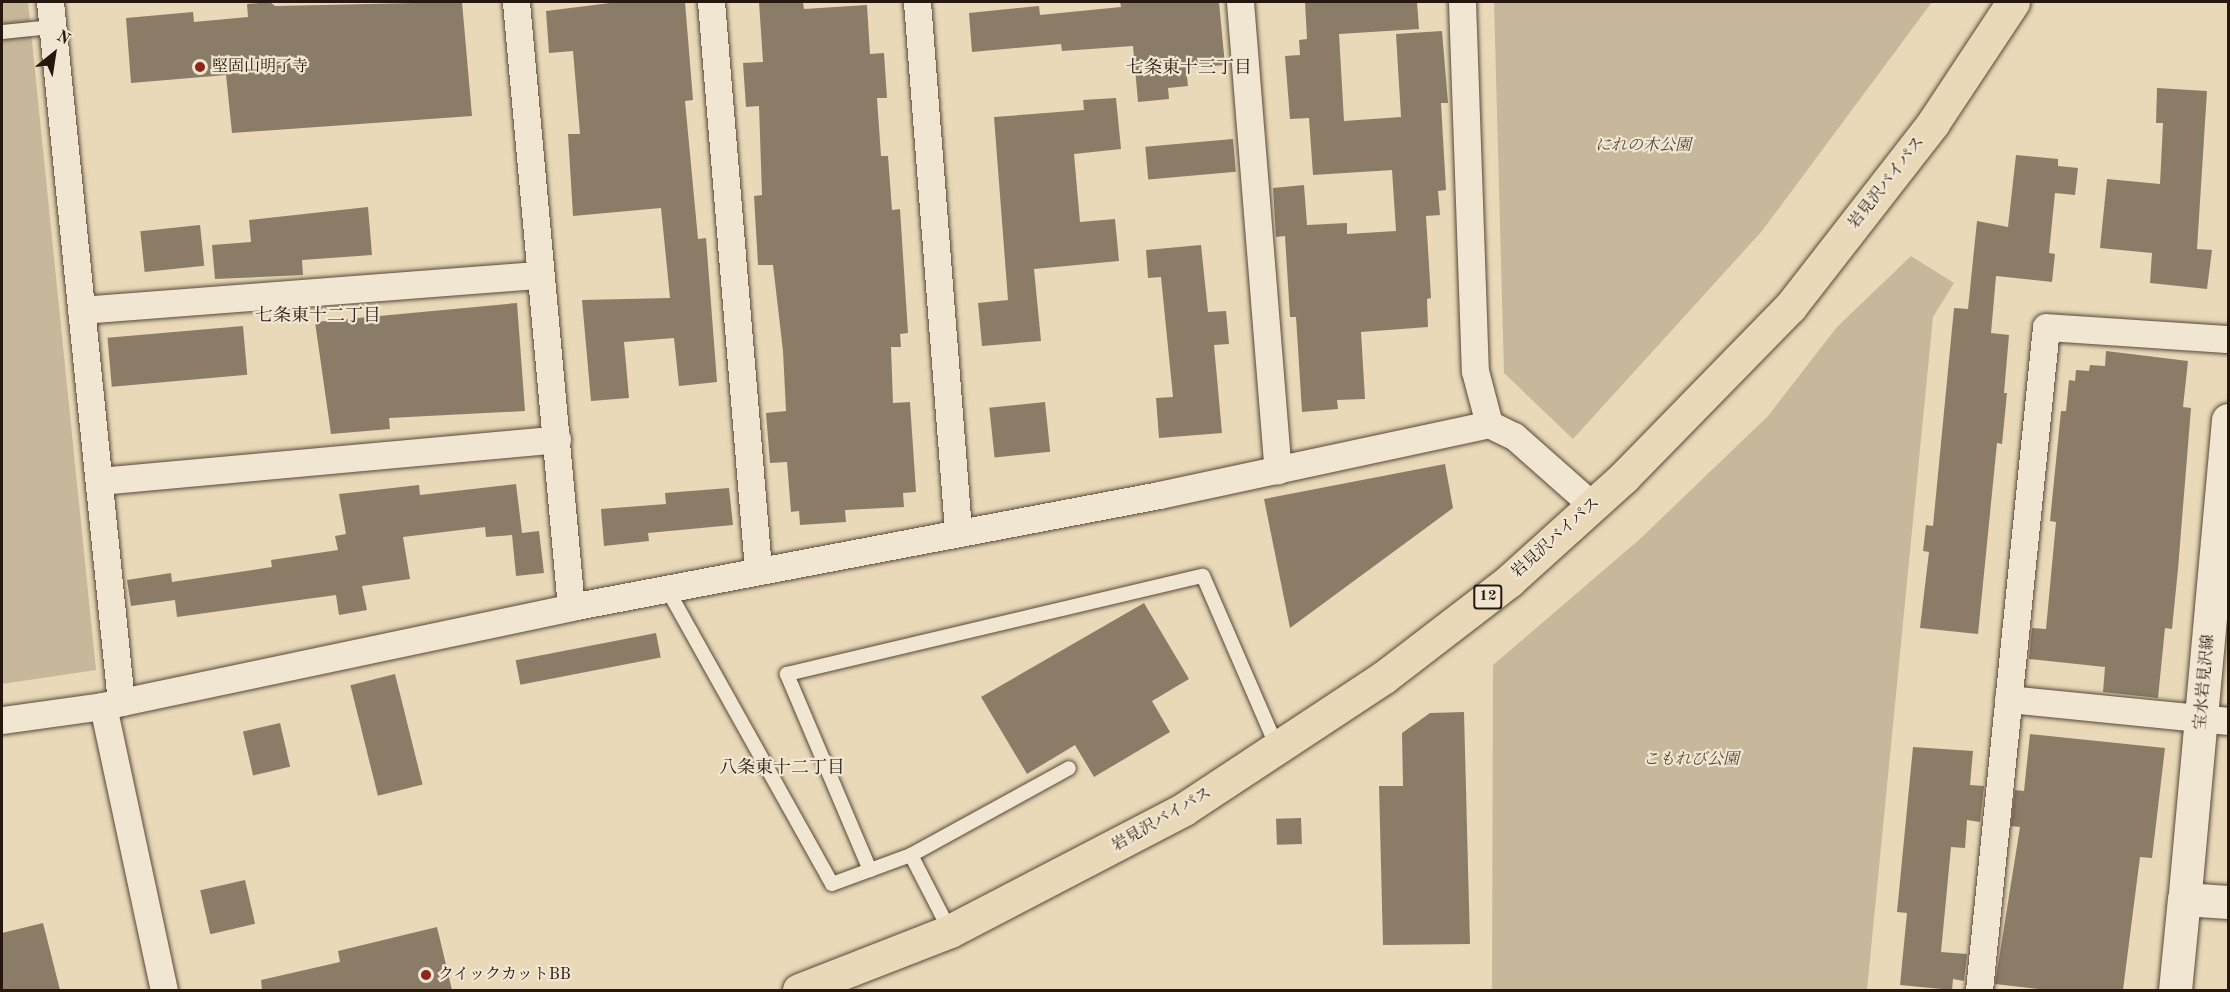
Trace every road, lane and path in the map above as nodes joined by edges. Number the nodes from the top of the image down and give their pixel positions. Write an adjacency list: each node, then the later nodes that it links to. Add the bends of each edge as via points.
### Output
1 (516, 2): 9 (street)
2 (711, 2): 19 (street)
3 (917, 2): 18 (street)
4 (1240, 2): 15 (street)
5 (1462, 2): 13 (street, via 1475,371)
6 (2013, 2): 17 (highway, 岩見沢バイパス / 12, via 1926,133 1790,307)
7 (50, 14): 8 (lane); 10 (street)
8 (2, 32)
9 (540, 275): 10 (street); 14 (street)
10 (81, 310): 16 (street)
11 (2229, 339): 22 (street, via 2046,327)
12 (2229, 420): 25 (main road, 宝水岩見沢線)
13 (1489, 424): 15 (street); 17 (street, via 1514,436)
14 (557, 439): 16 (street); 21 (street)
15 (1278, 470): 18 (street)
16 (99, 481): 23 (street)
17 (1593, 506): 26 (highway, 岩見沢バイパス / 12, via 1509,581 1384,677)
18 (958, 530): 19 (street)
19 (758, 569): 20 (street)
20 (666, 587): 21 (street); 29 (lane, via 832,884)
21 (571, 606): 23 (street)
22 (2008, 699): 25 (street); 35 (street)
23 (112, 704): 24 (street); 33 (street)
24 (2, 720)
25 (2215, 720): 30 (main road, 宝水岩見沢線)
26 (1278, 749): 29 (lane, via 1203,576 787,674); 32 (highway, 岩見沢バイパス / 12, via 1113,849)
27 (1069, 768): 28 (lane)
28 (911, 855): 29 (lane); 32 (lane)
29 (870, 870)
30 (2184, 899): 31 (main road); 36 (main road, 宝水岩見沢線)
31 (2229, 902)
32 (950, 931): 34 (highway, 岩見沢バイパス / 12)
33 (164, 990)
34 (799, 990)
35 (1979, 990)
36 (2175, 990)

